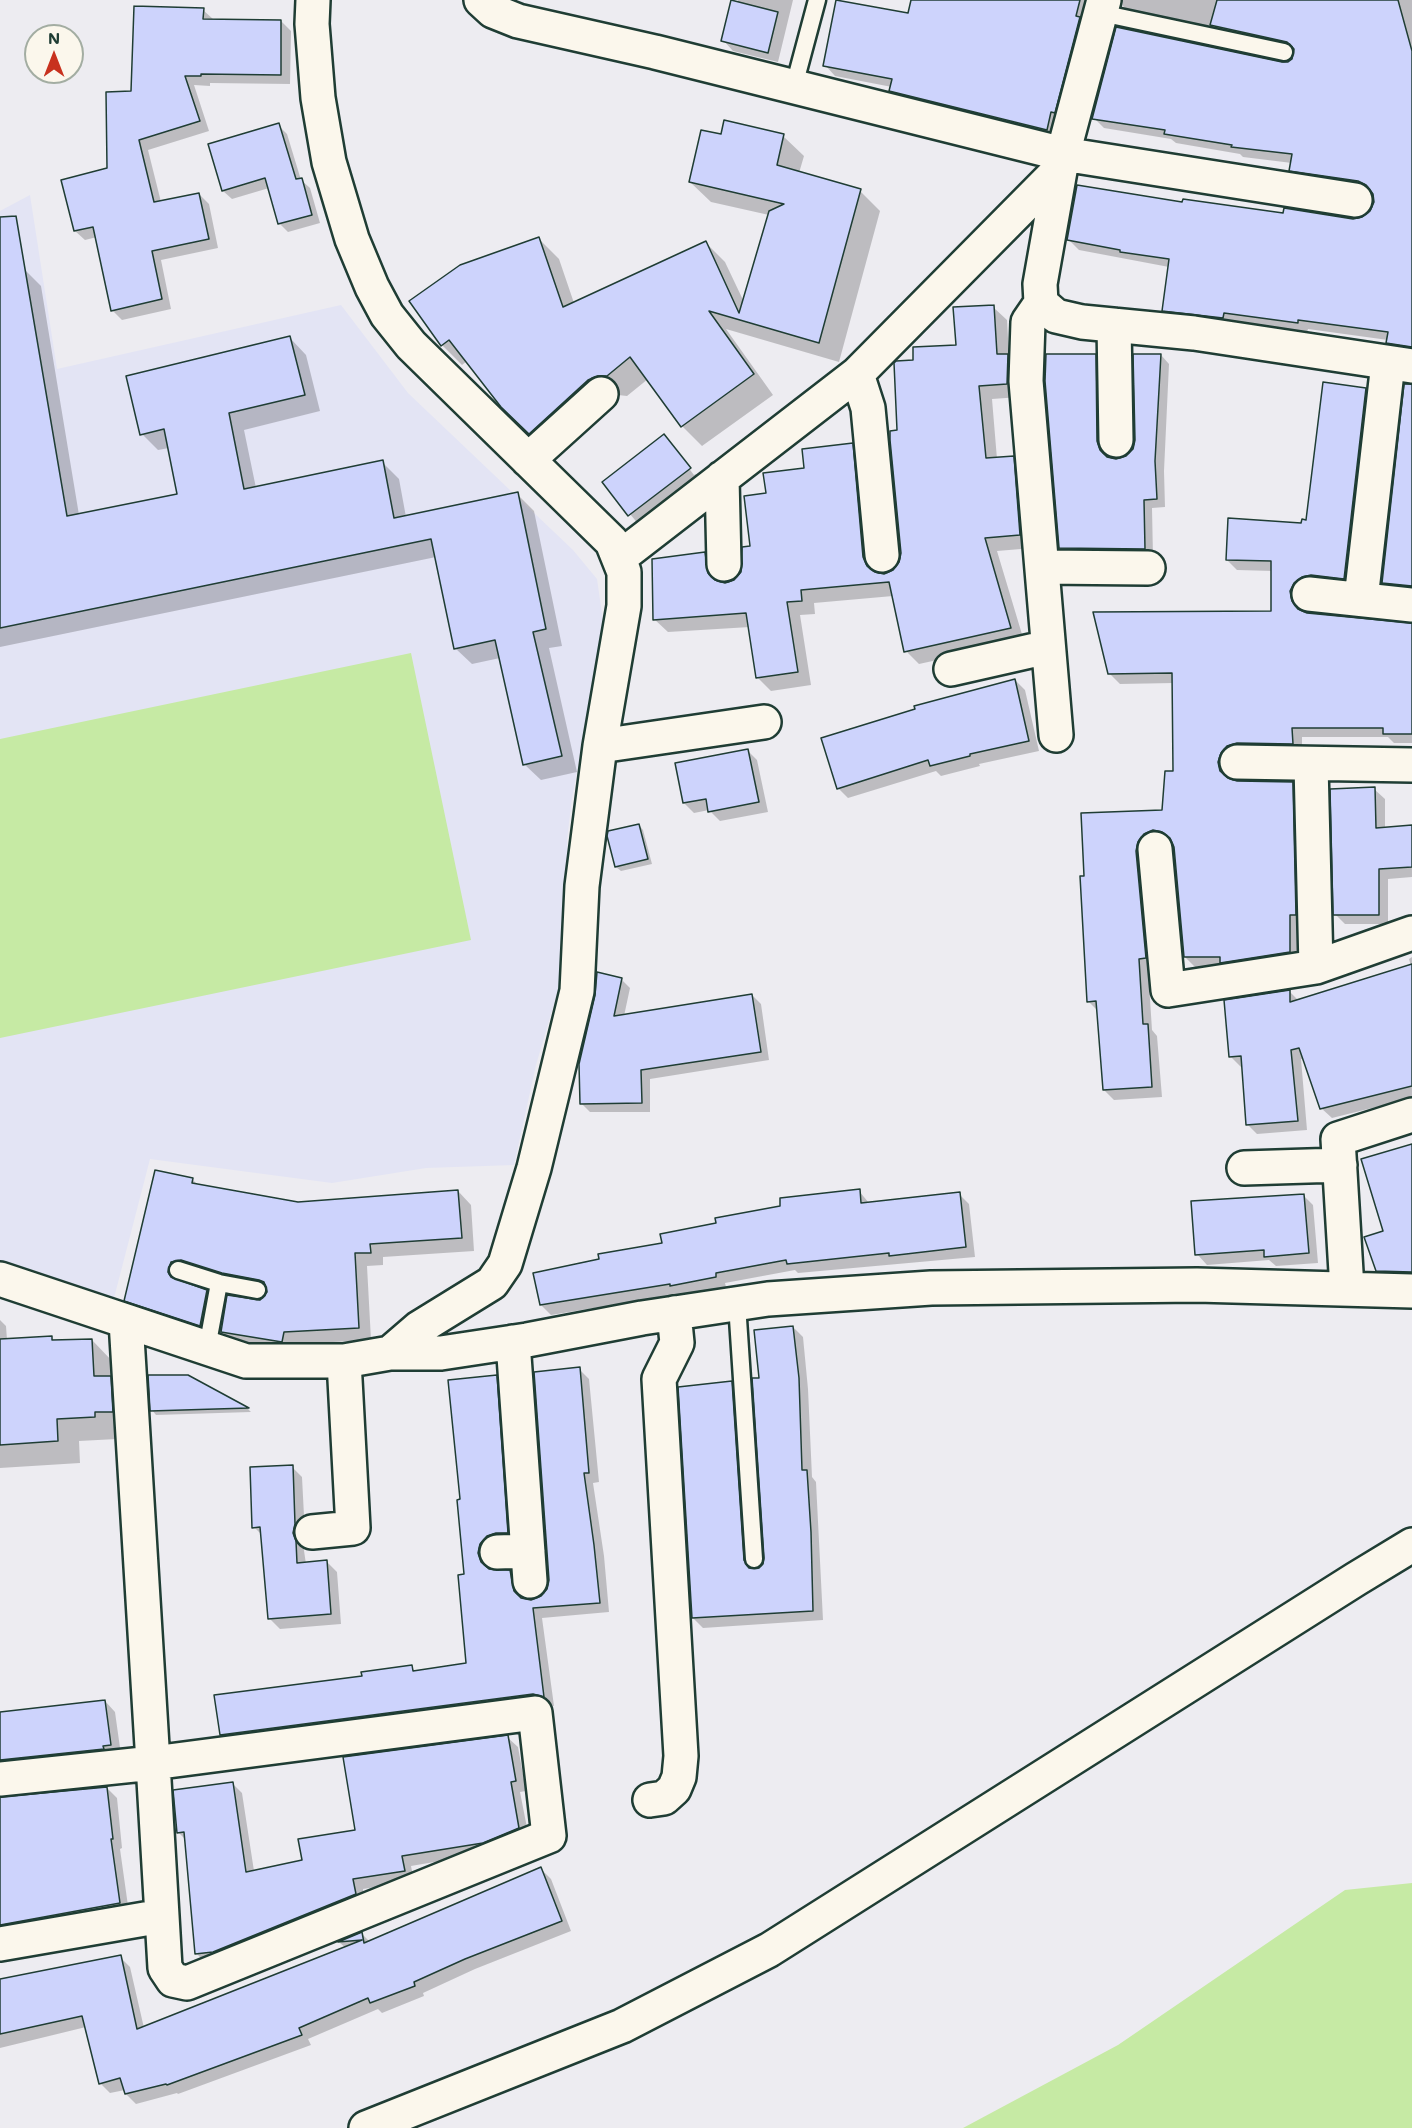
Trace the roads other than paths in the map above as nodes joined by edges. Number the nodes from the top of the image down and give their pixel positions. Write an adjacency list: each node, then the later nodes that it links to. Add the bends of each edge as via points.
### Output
1 (313, 0): 15 (street, via 318,98 329,162 352,239 372,287 387,315 411,345)
2 (481, 0): 6 (street, via 493,11 518,21)
3 (817, 0): 6 (lane)
4 (1102, 7): 5 (lane); 7 (street)
5 (1284, 52)
6 (794, 86): 7 (street)
7 (1061, 161): 8 (street); 9 (street, via 1040,284); 12 (street)
8 (1355, 200)
9 (1041, 303): 10 (street, via 1056,316); 20 (street, via 1028,322 1026,381)
10 (1114, 325): 11 (street); 14 (street)
11 (1400, 364): 23 (street)
12 (857, 374): 16 (street); 17 (street, via 868,408)
13 (601, 394): 15 (street)
14 (1116, 440)
15 (528, 460): 18 (street, via 612,542)
16 (722, 478): 18 (street); 19 (street)
17 (882, 555)
18 (619, 558): 29 (street, via 624,572 624,606)
19 (724, 564)
20 (1042, 567): 21 (street); 25 (street)
21 (1148, 568)
22 (1309, 594): 23 (street)
23 (1361, 599): 24 (street)
24 (1412, 605)
25 (1048, 647): 26 (street); 28 (street)
26 (951, 669)
27 (764, 722): 29 (street)
28 (1056, 735)
29 (600, 746): 50 (street, via 582,886 577,991 537,1157 505,1264 492,1283 419,1328)
30 (1237, 762): 31 (street)
31 (1311, 765): 32 (street); 35 (street)
32 (1412, 765)
33 (1155, 849): 35 (street, via 1168,990)
34 (1412, 933): 35 (street)
35 (1316, 967)
36 (1412, 1115): 37 (street, via 1338,1140)
37 (1340, 1165): 38 (street); 42 (street)
38 (1244, 1168)
39 (178, 1270): 41 (lane)
40 (0, 1279): 47 (street)
41 (219, 1283): 43 (lane); 49 (lane)
42 (1347, 1289): 44 (street); 45 (street, via 1197,1284 931,1288)
43 (257, 1290)
44 (1412, 1290)
45 (737, 1304): 46 (street); 54 (lane)
46 (674, 1313): 48 (street); 58 (street, via 677,1344 659,1379 681,1756 674,1789 664,1798)
47 (126, 1321): 49 (street); 56 (street)
48 (513, 1342): 50 (street, via 441,1353); 55 (street)
49 (207, 1348): 51 (street, via 246,1361)
50 (390, 1353): 51 (street)
51 (344, 1361): 52 (street, via 353,1528)
52 (312, 1532)
53 (1412, 1545): 61 (street, via 769,1950 622,2026)
54 (754, 1559)
55 (518, 1561)
56 (153, 1763): 57 (street); 59 (street); 59 (street, via 535,1713 549,1836 187,1983 173,1980 165,1968)
57 (0, 1779)
58 (650, 1800)
59 (162, 1916): 60 (street)
60 (0, 1944)
61 (366, 2128)

